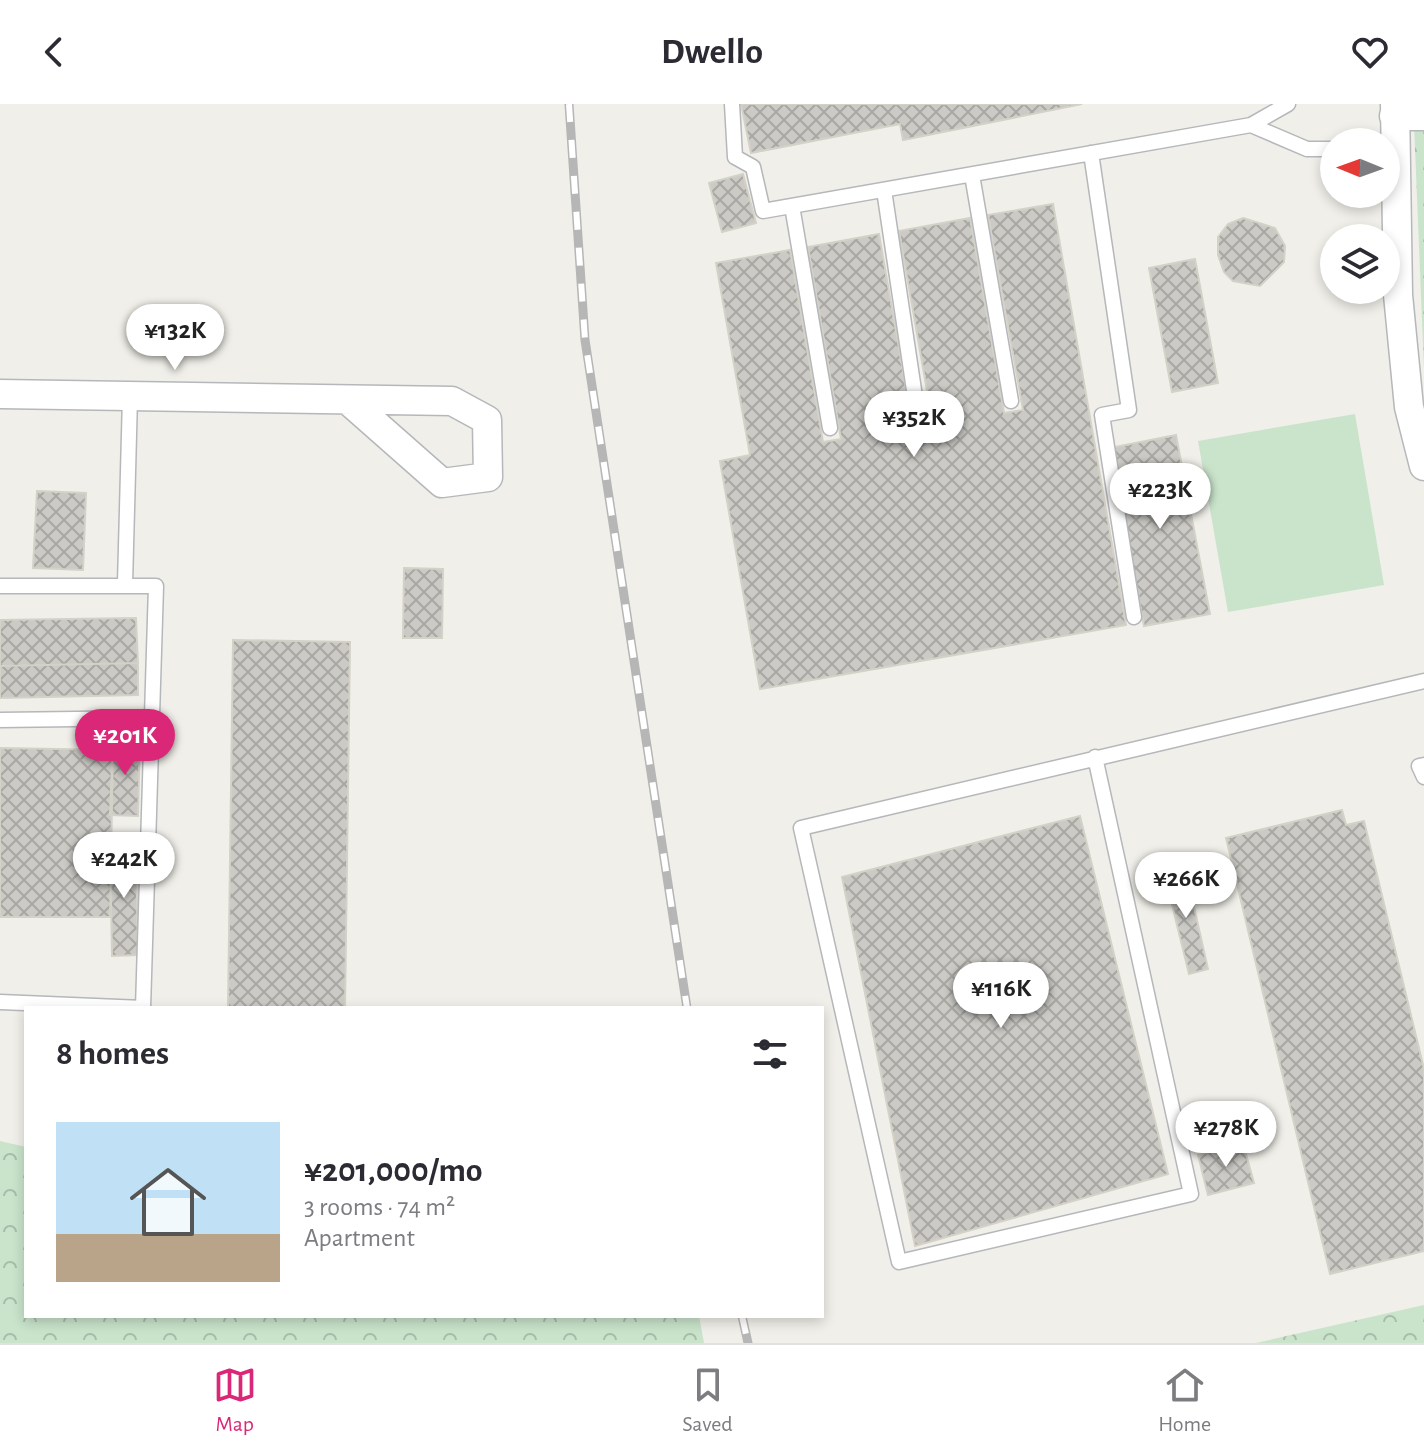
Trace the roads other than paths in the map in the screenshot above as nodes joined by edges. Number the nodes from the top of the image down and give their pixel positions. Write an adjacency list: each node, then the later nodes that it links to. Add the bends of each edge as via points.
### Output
1 (732, 104): 10 (lane, via 735,157 753,167 763,211)
2 (1288, 104): 5 (lane)
3 (1394, 110): 4 (street)
4 (1424, 116)
5 (1251, 125): 6 (lane, via 1307,149); 7 (lane)
6 (1320, 149)
7 (1091, 153): 8 (lane); 21 (lane, via 1129,410 1102,415)
8 (972, 175): 9 (lane); 15 (lane)
9 (884, 190): 10 (lane); 16 (lane)
10 (792, 206): 17 (lane)
11 (1393, 208): 18 (street, via 1409,407)
12 (0, 394): 13 (street)
13 (130, 397): 14 (street); 19 (lane)
14 (349, 401): 14 (street, via 442,483 488,477 487,420 452,401)
15 (1011, 401)
16 (917, 410)
17 (830, 428)
18 (1424, 466)
19 (125, 584): 20 (lane); 23 (lane, via 156,586)
20 (0, 586)
21 (1134, 617)
22 (1424, 681): 25 (lane)
23 (152, 718): 24 (lane); 30 (lane)
24 (0, 720)
25 (1095, 757): 25 (lane, via 801,828 899,1262 1191,1194)
26 (1424, 765): 27 (lane, via 1419,766)
27 (1424, 777)
28 (0, 1002): 29 (lane)
29 (95, 1006)
30 (143, 1006)

